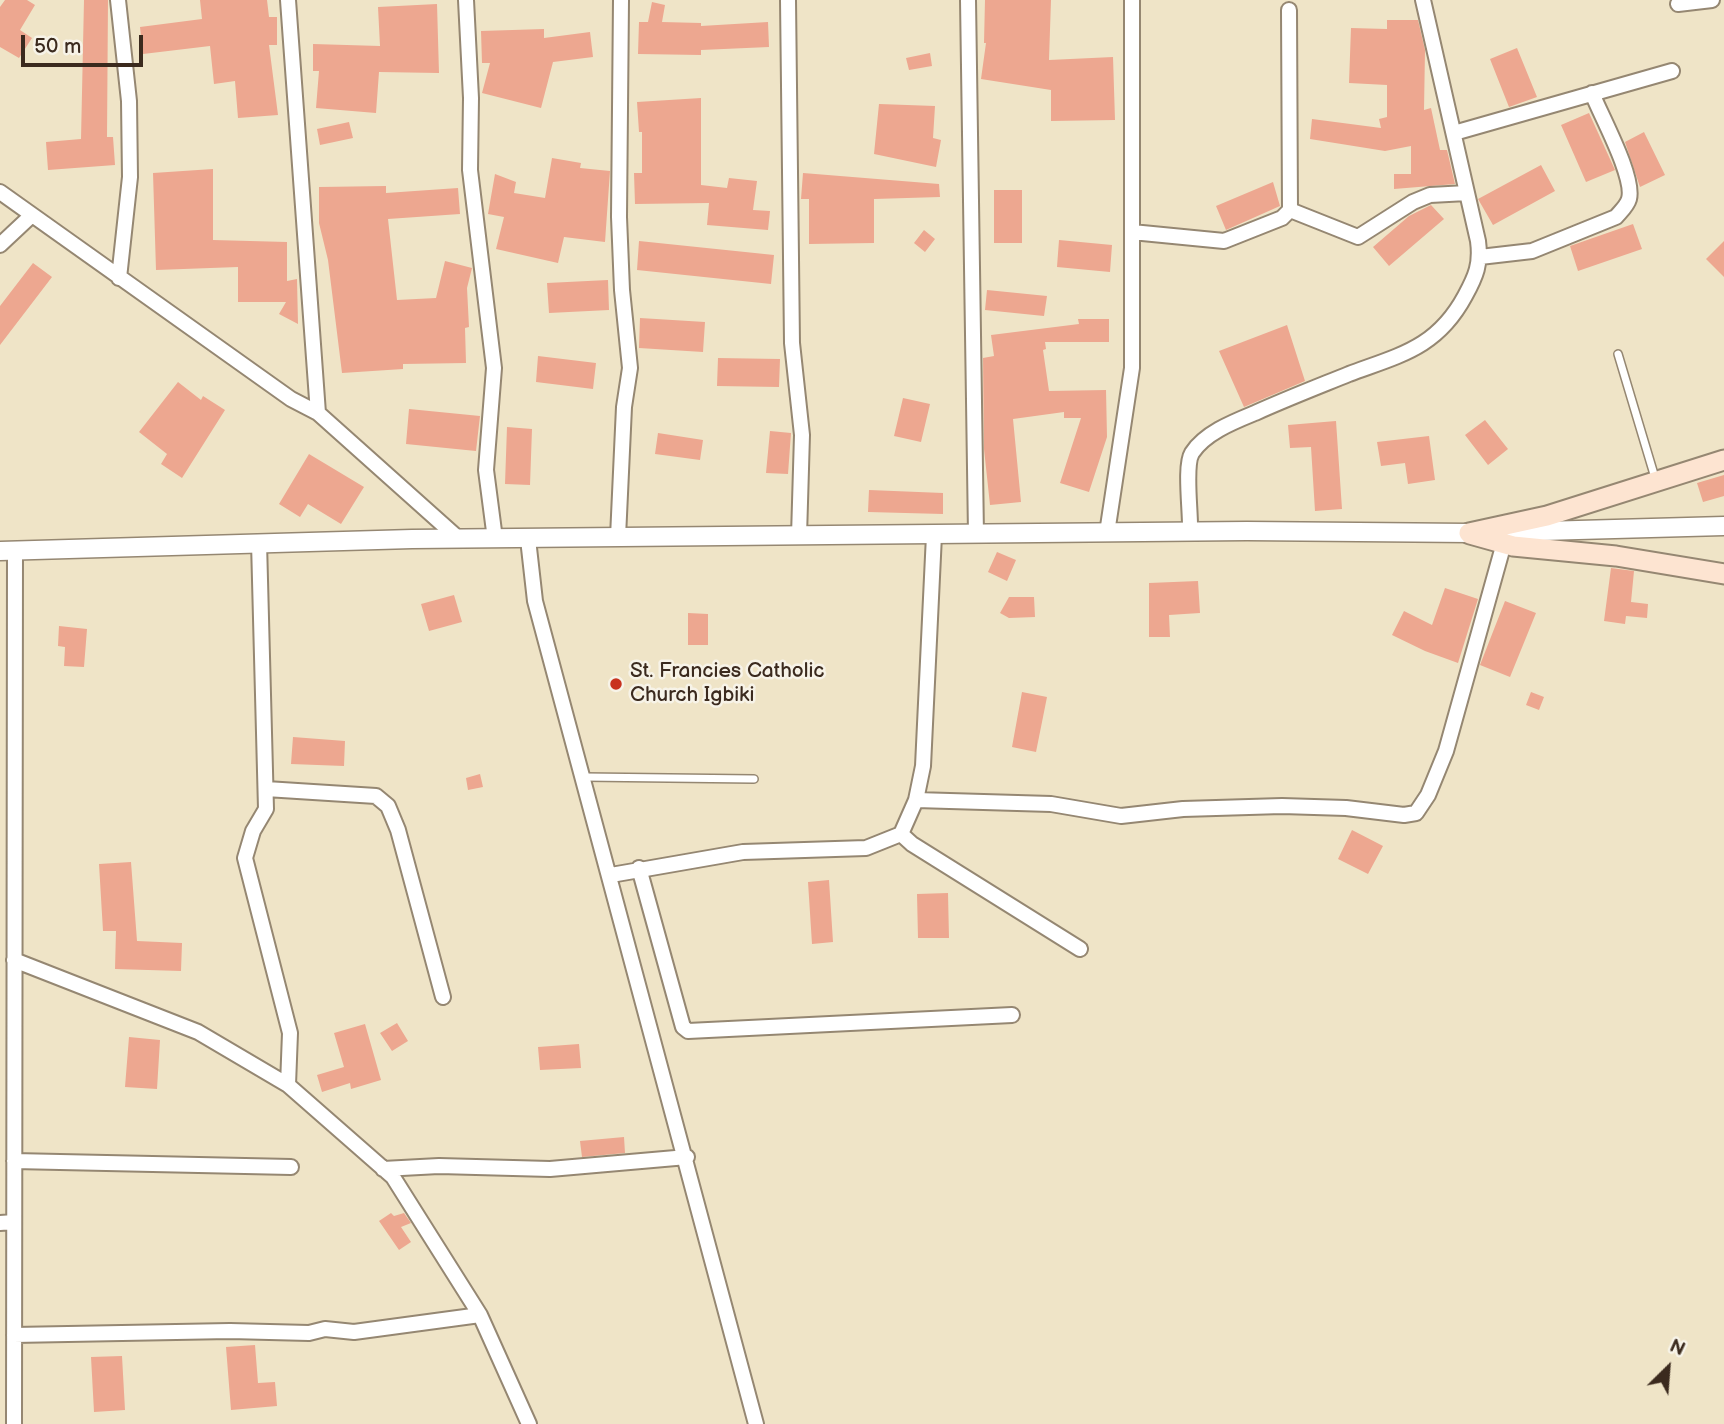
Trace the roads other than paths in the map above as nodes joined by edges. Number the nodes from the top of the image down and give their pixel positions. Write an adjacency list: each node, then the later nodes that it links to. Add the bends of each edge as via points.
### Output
1 (118, 0): 22 (street, via 129,101 130,177)
2 (288, 0): 24 (street)
3 (466, 0): 36 (street, via 470,170 494,368 486,470)
4 (621, 0): 34 (street, via 619,217 630,368)
5 (788, 0): 33 (street, via 792,343 802,435)
6 (968, 0): 31 (street)
7 (1132, 0): 19 (street)
8 (1423, 0): 14 (street)
9 (1712, 0): 10 (street)
10 (1678, 4)
11 (1289, 10): 17 (street)
12 (1672, 71): 13 (street)
13 (1592, 93): 14 (street); 21 (street, via 1628,177 1630,196 1625,206 1616,217 1532,251)
14 (1454, 133): 16 (street)
15 (0, 192): 18 (street)
16 (1467, 193): 17 (street, via 1430,195 1358,237); 21 (street)
17 (1290, 210): 19 (street, via 1282,218 1224,241)
18 (32, 215): 20 (street); 22 (street)
19 (1132, 232): 29 (street, via 1132,368)
20 (0, 245)
21 (1480, 257): 28 (street, via 1477,275 1454,316 1421,344 1397,359 1234,421 1202,441 1187,468)
22 (119, 278): 24 (street, via 291,399)
23 (1618, 354): 26 (lane)
24 (318, 413): 35 (street)
25 (1724, 460): 26 (main road)
26 (1656, 482): 30 (main road, via 1547,516)
27 (1724, 527): 30 (street)
28 (1190, 532): 29 (street); 30 (street)
29 (1107, 533): 31 (street)
30 (1469, 533): 39 (main road)
31 (976, 534): 32 (street)
32 (934, 535): 33 (street); 45 (street, via 923,766)
33 (799, 536): 34 (street)
34 (618, 537): 37 (street)
35 (459, 539): 36 (street); 38 (street)
36 (495, 539): 37 (street)
37 (528, 540): 42 (street, via 535,601)
38 (259, 542): 40 (street); 44 (street)
39 (1504, 543): 41 (main road); 45 (street, via 1446,751 1416,813 1282,807 1183,809 1121,816 1051,804)
40 (8, 551): 50 (street)
41 (1724, 574)
42 (584, 776): 43 (lane); 48 (street)
43 (754, 779)
44 (266, 789): 51 (street, via 376,796 388,806); 53 (street, via 267,809 253,831 245,858 290,1033)
45 (916, 800): 46 (street)
46 (901, 834): 47 (street, via 866,848 743,852); 49 (street)
47 (639, 868): 48 (street); 52 (street, via 683,1027 688,1031)
48 (611, 875): 54 (street)
49 (1080, 949)
50 (15, 960): 53 (street, via 198,1032); 55 (street)
51 (443, 997)
52 (1012, 1015)
53 (288, 1085): 57 (street)
54 (687, 1157): 57 (street, via 551,1168); 63 (street)
55 (14, 1161): 56 (street); 58 (street)
56 (291, 1167)
57 (383, 1169): 59 (street, via 393,1177)
58 (7, 1222): 60 (street)
59 (480, 1315): 60 (street, via 354,1332); 62 (street)
60 (14, 1335): 61 (street)
61 (14, 1424)
62 (529, 1424)
63 (756, 1424)

